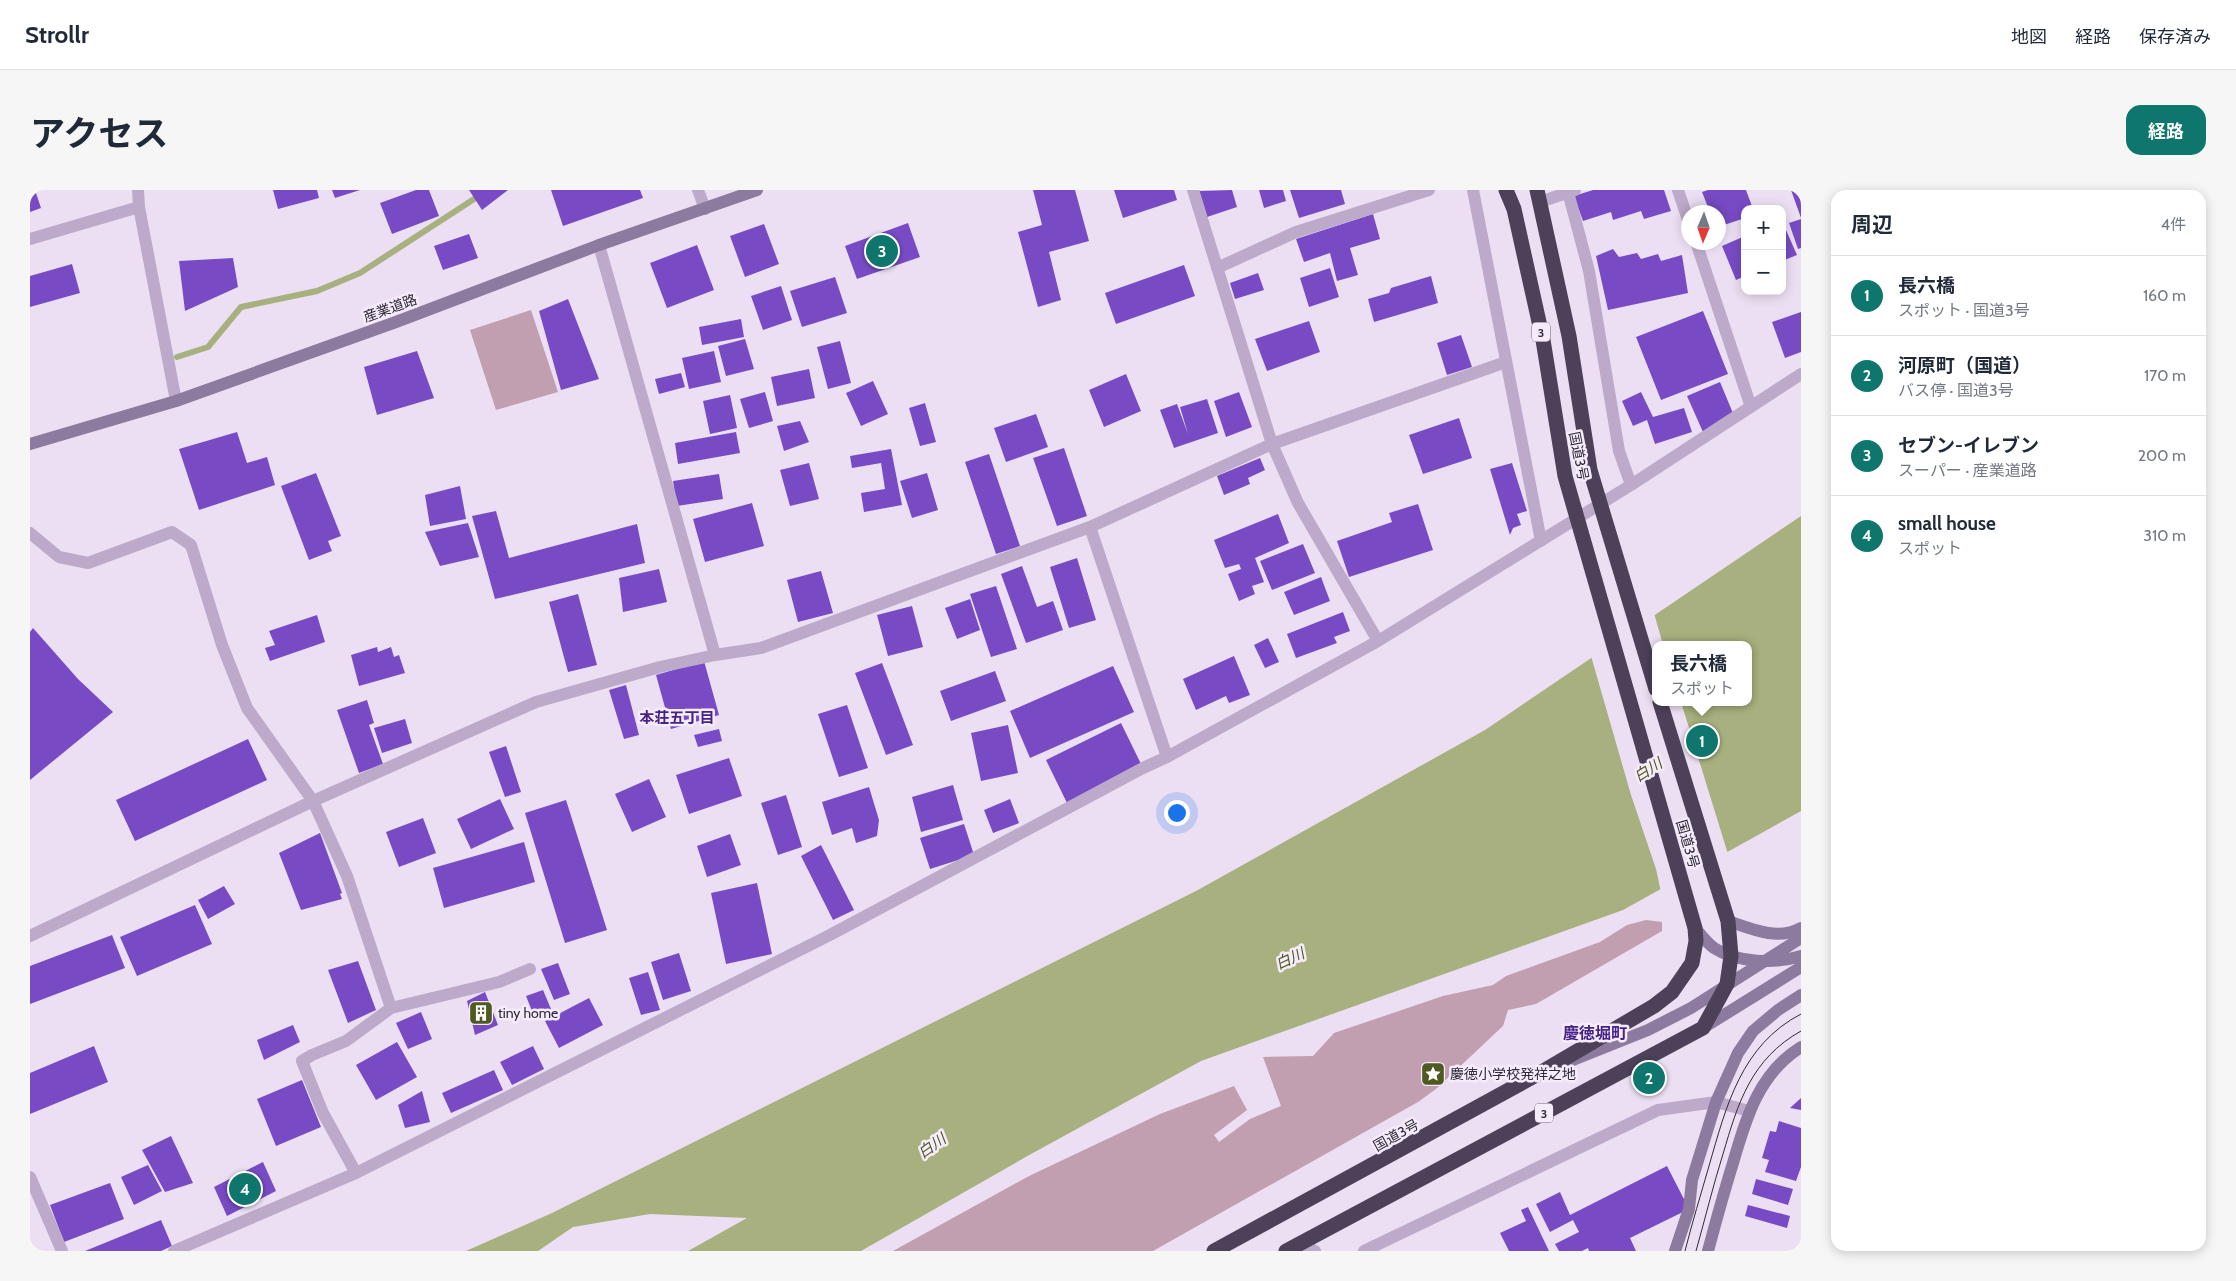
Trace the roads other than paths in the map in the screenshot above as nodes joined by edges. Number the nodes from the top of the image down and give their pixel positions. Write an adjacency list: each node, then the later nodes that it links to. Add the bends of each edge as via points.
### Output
1 (138, 190): 12 (street)
2 (698, 190): 13 (street)
3 (757, 190): 13 (street, 産業道路)
4 (1193, 190): 17 (street)
5 (1428, 190): 17 (street, via 1296,232)
6 (1473, 190): 18 (street)
7 (1506, 190): 26 (highway, 国道3号 / 3, via 1514,209 1543,340 1565,476)
8 (1678, 190): 11 (street)
9 (1571, 191): 10 (street); 24 (street, via 1589,271 1619,451)
10 (1538, 196): 25 (highway, 国道3号 / 3, via 1569,336 1590,470)
11 (1683, 205)
12 (139, 208): 14 (street); 20 (street)
13 (705, 209): 15 (street, 産業道路)
14 (30, 239)
15 (600, 245): 20 (street, 産業道路); 31 (street)
16 (1699, 250): 21 (street)
17 (1217, 268): 23 (street)
18 (1506, 362): 23 (street); 29 (street)
19 (1801, 374): 21 (street)
20 (176, 401): 22 (street, 産業道路)
21 (1751, 407): 24 (street)
22 (30, 444)
23 (1272, 444): 27 (street); 30 (street, via 1298,503)
24 (1631, 485): 25 (street)
25 (1600, 505): 26 (street); 32 (highway, 国道3号 / 3)
26 (1577, 518): 29 (street); 39 (highway, 国道3号 / 3)
27 (1090, 527): 31 (street, via 761,648); 34 (street)
28 (30, 533): 35 (street, via 59,557 88,563 172,532 191,545 222,645 247,708)
29 (1541, 541): 30 (street)
30 (1378, 641): 34 (street)
31 (715, 654): 35 (street, via 536,702)
32 (1652, 676)
33 (1661, 706): 36 (highway, 国道3号)
34 (1167, 757): 54 (street, via 828,936)
35 (313, 800): 38 (street); 48 (street, via 347,876)
36 (1728, 921): 37 (street, via 1767,933 1794,932); 41 (highway, 国道3号)
37 (1801, 928)
38 (30, 936)
39 (1698, 936): 41 (street); 51 (highway, 国道3号 / 3, via 1692,963 1672,992)
40 (1801, 938): 43 (street)
41 (1731, 956): 43 (street); 46 (highway, 国道3号)
42 (1801, 956): 43 (street)
43 (1766, 960): 46 (street)
44 (1801, 967): 49 (street)
45 (530, 968): 48 (street, via 499,982)
46 (1727, 984): 49 (highway, 国道3号); 51 (street, via 1692,1008 1648,1030)
47 (1801, 995): 52 (street, via 1753,1030 1738,1053)
48 (391, 1008): 54 (street, via 346,1041 302,1061 323,1113)
49 (1703, 1028): 56 (highway, 3)
50 (1801, 1047): 53 (street, via 1786,1057 1769,1076)
51 (1540, 1074): 59 (highway, 国道3号 / 3)
52 (1716, 1102): 53 (street); 62 (street, via 1658,1110); 63 (street, via 1692,1180 1689,1209)
53 (1748, 1112): 64 (street)
54 (356, 1172): 58 (street)
55 (30, 1177): 57 (street)
56 (1298, 1247): 60 (highway, 3); 61 (street)
57 (62, 1251)
58 (174, 1251)
59 (1214, 1251)
60 (1286, 1251)
61 (1315, 1251)
62 (1364, 1251)
63 (1674, 1251)
64 (1708, 1251)

